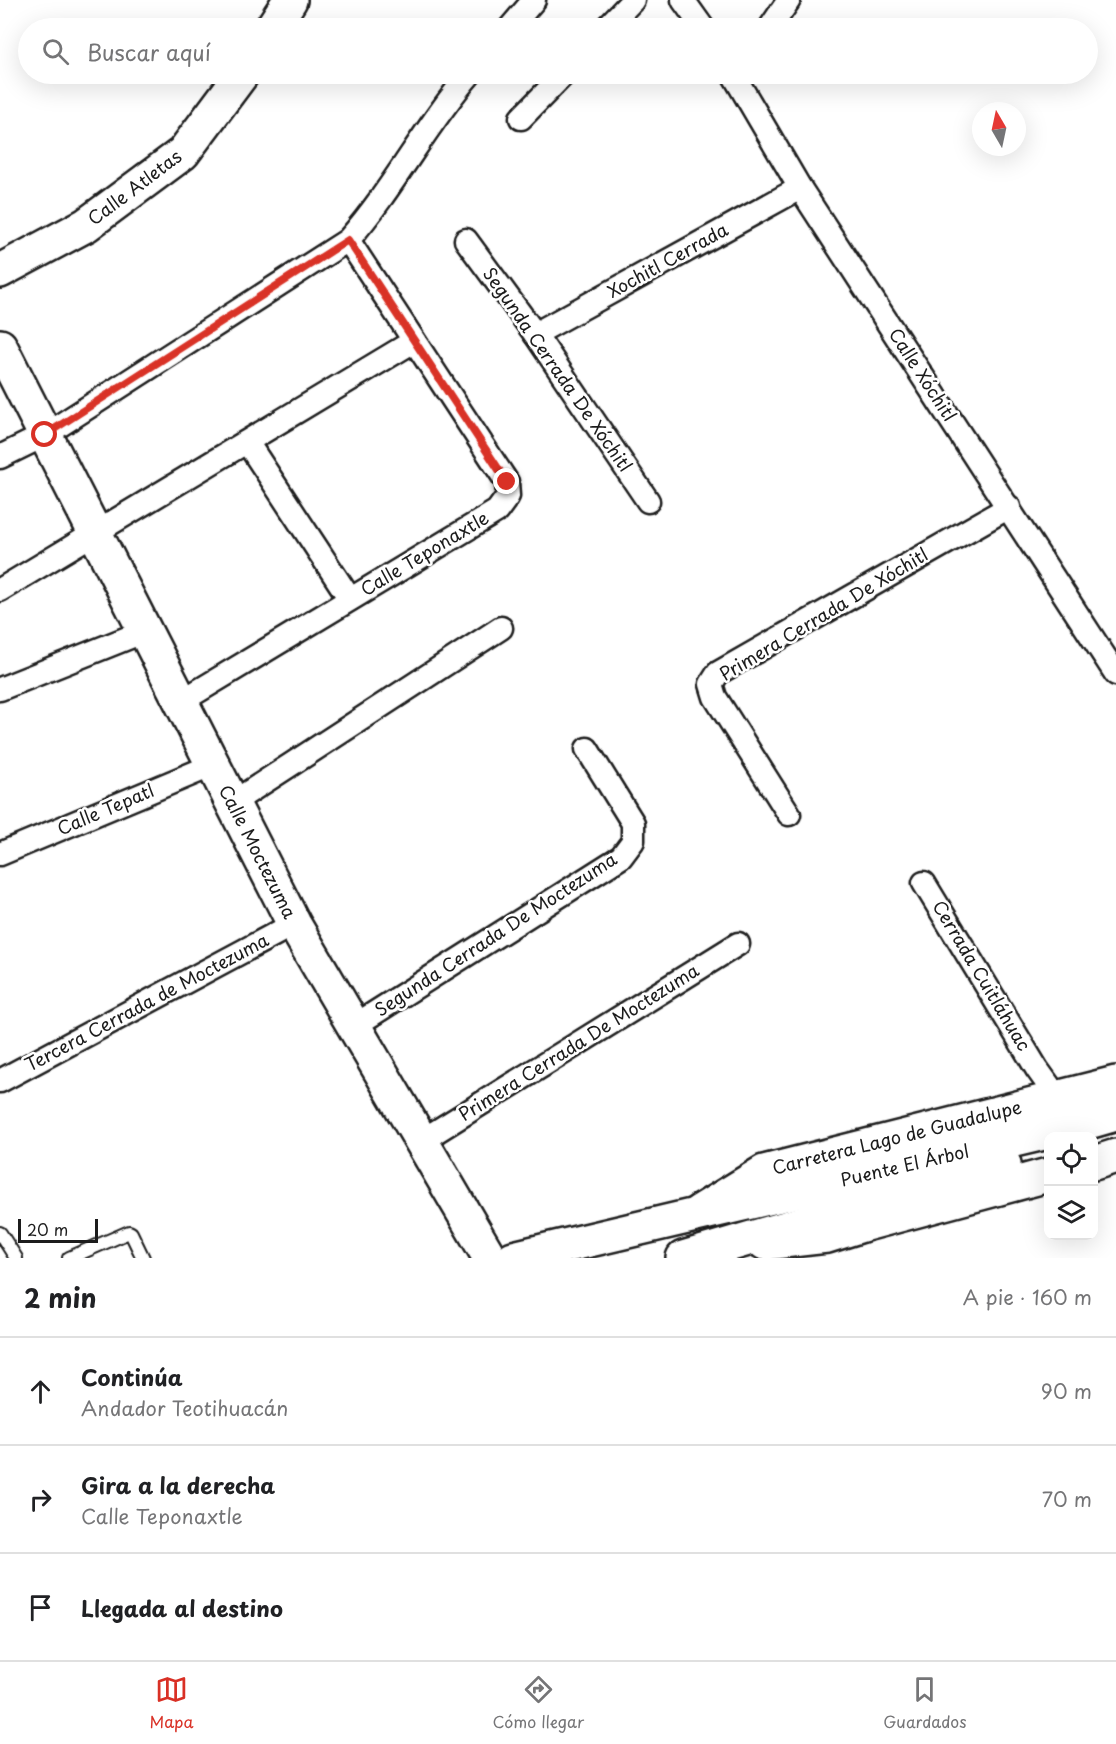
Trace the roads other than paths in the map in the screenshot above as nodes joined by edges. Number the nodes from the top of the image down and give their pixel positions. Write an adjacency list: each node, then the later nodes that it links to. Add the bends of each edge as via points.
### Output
1 (290, 0): 6 (street)
2 (534, 0): 7 (street)
3 (633, 0): 8 (street)
4 (683, 0): 9 (street)
5 (789, 0): 10 (street)
6 (278, 18)
7 (519, 18)
8 (616, 18)
9 (696, 18)
10 (777, 18)
11 (235, 84): 17 (street, Calle Atletas, via 183,153)
12 (462, 84): 18 (street)
13 (554, 84): 15 (street)
14 (741, 84): 16 (street, Calle Xóchitl)
15 (521, 118)
16 (800, 188): 22 (street, Xochitl Cerrada); 29 (street, Calle Xóchitl)
17 (86, 225): 20 (street, Calle Atletas); 21 (street, via 71,246)
18 (348, 240): 23 (street, Calle Teponaxtle); 25 (street)
19 (466, 240): 22 (street, Segunda Cerrada De Xóchitl)
20 (0, 271)
21 (0, 290)
22 (535, 334): 28 (street, Segunda Cerrada De Xóchitl)
23 (414, 340): 26 (street); 32 (street, Calle Teponaxtle, via 507,482 508,496 497,511)
24 (0, 346): 25 (street, Calle Moctezuma)
25 (45, 435): 27 (street); 30 (street, Calle Moctezuma)
26 (246, 442): 30 (street); 32 (street)
27 (0, 458)
28 (648, 501)
29 (1009, 507): 35 (street, Calle Xóchitl); 41 (street, Primera Cerrada De Xóchitl, via 718,673 711,684 715,697)
30 (95, 532): 31 (street); 34 (street, Calle Moctezuma)
31 (0, 590)
32 (350, 599): 37 (street, Calle Teponaxtle)
33 (501, 628): 40 (street)
34 (145, 631): 36 (street); 37 (street, Calle Moctezuma)
35 (1116, 674)
36 (0, 689)
37 (180, 702): 39 (street, Calle Moctezuma)
38 (587, 748): 46 (street, Segunda Cerrada De Moctezuma, via 633,823 633,841 621,857)
39 (213, 765): 40 (street, Calle Moctezuma); 42 (street, Calle Tepatl)
40 (232, 803): 44 (street, Calle Moctezuma)
41 (789, 814)
42 (0, 854)
43 (924, 883): 49 (street, Cerrada Cuitláhuac)
44 (294, 924): 46 (street, Calle Moctezuma); 47 (street, Tercera Cerrada de Moctezuma)
45 (738, 944): 53 (street, Primera Cerrada De Moctezuma)
46 (354, 1026): 53 (street, Calle Moctezuma)
47 (0, 1082)
48 (1116, 1083): 49 (street, Carretera Lago de Guadalupe)
49 (1057, 1097): 59 (street, Carretera Lago de Guadalupe, via 764,1172)
50 (1116, 1114): 58 (street, Puente El Árbol)
51 (1116, 1133): 52 (street)
52 (1098, 1138)
53 (421, 1142): 65 (street, Calle Moctezuma)
54 (1044, 1152): 58 (street, Puente El Árbol)
55 (1116, 1156): 56 (street)
56 (1098, 1162)
57 (1044, 1176): 61 (street, via 827,1236)
58 (846, 1194): 59 (street, Puente El Árbol); 61 (street, Puente El Árbol)
59 (694, 1215): 66 (street, Carretera Lago de Guadalupe)
60 (0, 1233): 62 (lane)
61 (695, 1254)
62 (16, 1258)
63 (69, 1258): 64 (lane, via 129,1232)
64 (143, 1258)
65 (490, 1258)
66 (513, 1258)

